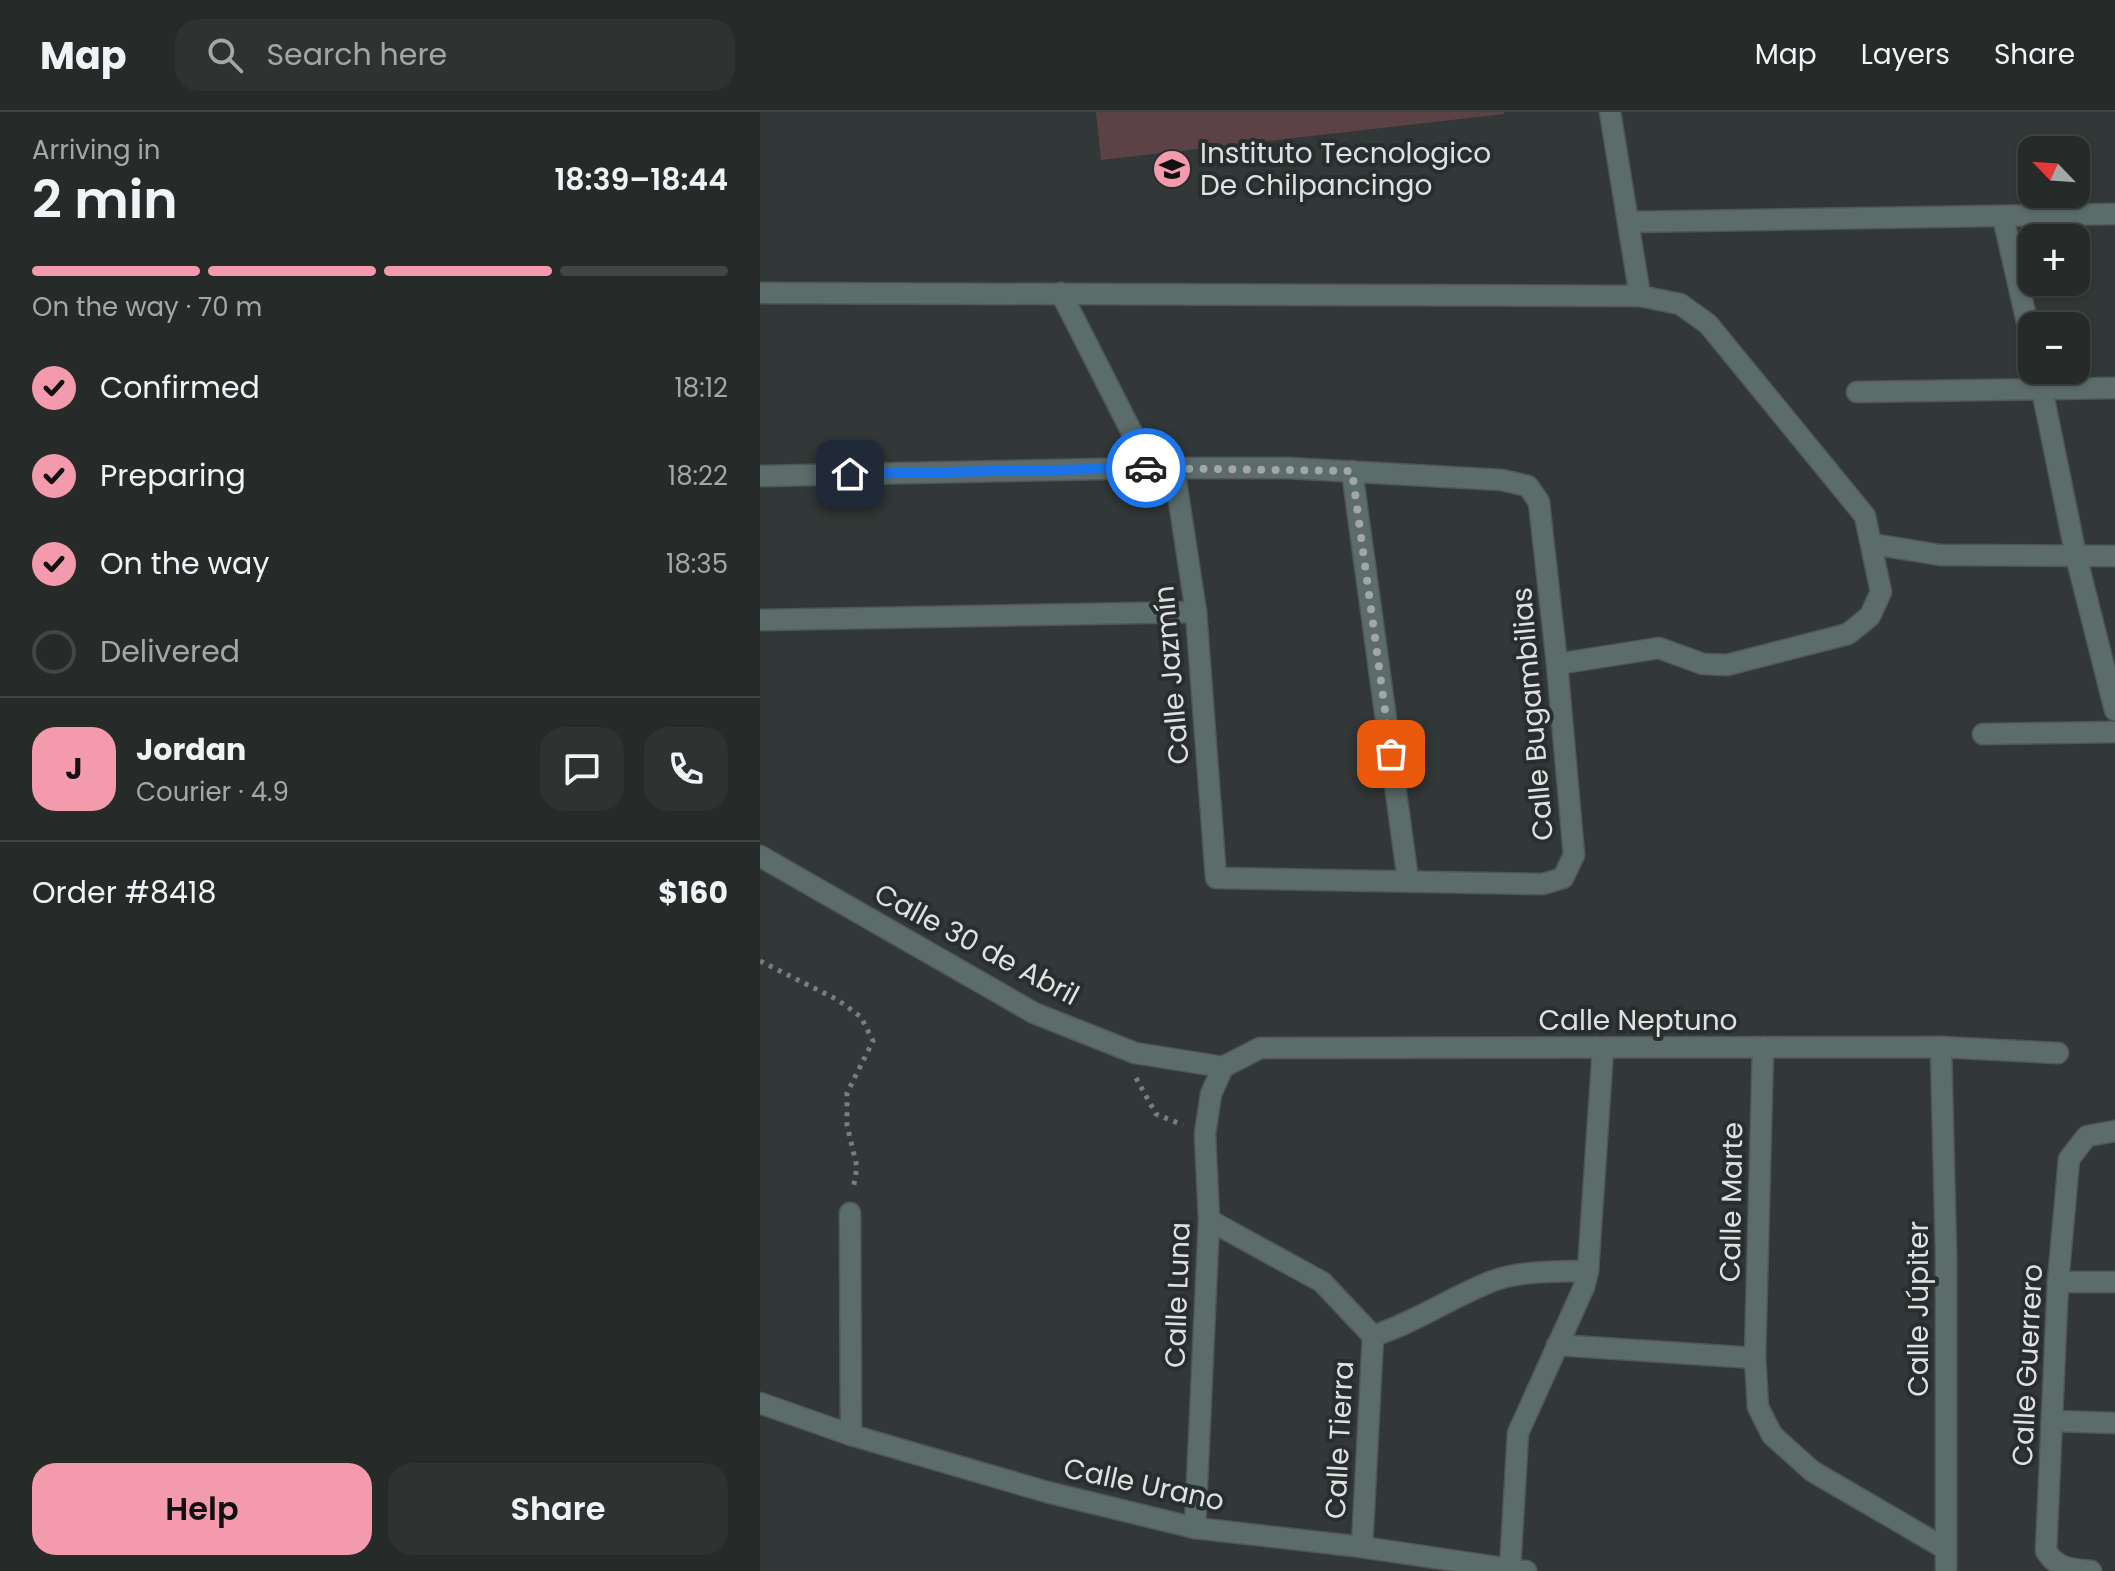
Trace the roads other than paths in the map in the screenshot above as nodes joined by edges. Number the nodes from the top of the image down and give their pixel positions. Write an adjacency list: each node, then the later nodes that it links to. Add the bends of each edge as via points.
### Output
1 (1610, 112): 4 (street)
2 (2115, 214): 3 (street)
3 (2003, 217): 4 (street); 8 (street)
4 (1629, 222): 7 (street)
5 (760, 293): 6 (street)
6 (1061, 293): 7 (street); 14 (street)
7 (1640, 296): 18 (street, via 1680,304 1708,324 1865,516)
8 (2025, 312)
9 (2018, 381): 13 (street)
10 (2041, 384): 19 (street)
11 (2082, 384): 12 (street)
12 (2115, 388)
13 (1857, 392)
14 (1150, 468): 15 (street); 17 (street)
15 (1174, 468): 16 (street); 21 (street, Calle Jazmín)
16 (1352, 471): 23 (street, Calle Bugambilias, via 1528,486 1539,502); 29 (street)
17 (760, 476)
18 (1872, 544): 19 (street, via 1940,555); 23 (street, via 1881,592 1870,616 1848,634 1727,665 1703,664 1659,648)
19 (2076, 556): 20 (street); 24 (street)
20 (2115, 556)
21 (1196, 612): 22 (street); 28 (street, Calle Jazmín)
22 (760, 620)
23 (1557, 664): 29 (street, Calle Bugambilias, via 1574,855 1563,878 1543,884)
24 (2115, 710)
25 (2115, 732): 26 (street)
26 (1983, 734)
27 (760, 856): 34 (street, Calle 30 de Abril, via 1034,1013 1135,1053)
28 (1216, 878): 29 (street, Calle Bugambilias)
29 (1408, 880)
30 (1763, 1047): 31 (street, Calle Neptuno); 32 (street, Calle Neptuno); 43 (street, Calle Marte)
31 (1941, 1047): 33 (street, Calle Neptuno); 50 (street, Calle Júpiter)
32 (1603, 1048): 34 (street, Calle Neptuno, via 1260,1048); 38 (street)
33 (2058, 1053)
34 (1223, 1067): 37 (street, Calle Luna, via 1211,1094 1205,1134)
35 (2115, 1131): 39 (street, Calle Guerrero, via 2087,1136 2069,1159)
36 (850, 1213): 47 (street)
37 (1209, 1220): 41 (street, via 1322,1282); 48 (street, Calle Luna)
38 (1588, 1271): 41 (street, via 1538,1272 1492,1281); 42 (street)
39 (2058, 1282): 40 (street); 45 (street, Calle Guerrero)
40 (2115, 1282)
41 (1373, 1336): 49 (street, Calle Tierra)
42 (1557, 1345): 43 (street); 51 (street, via 1518,1433)
43 (1755, 1358): 50 (street, Calle Marte, via 1758,1407 1772,1435 1812,1471)
44 (760, 1403): 47 (street, Calle Urano)
45 (2052, 1421): 46 (street); 53 (street, Calle Guerrero, via 2046,1551 2065,1568)
46 (2115, 1423)
47 (851, 1435): 48 (street, Calle Urano)
48 (1195, 1528): 49 (street, Calle Urano)
49 (1362, 1547): 51 (street, Calle Urano)
50 (1946, 1549): 52 (street, Calle Júpiter)
51 (1516, 1570)
52 (1946, 1571)
53 (2091, 1571)

